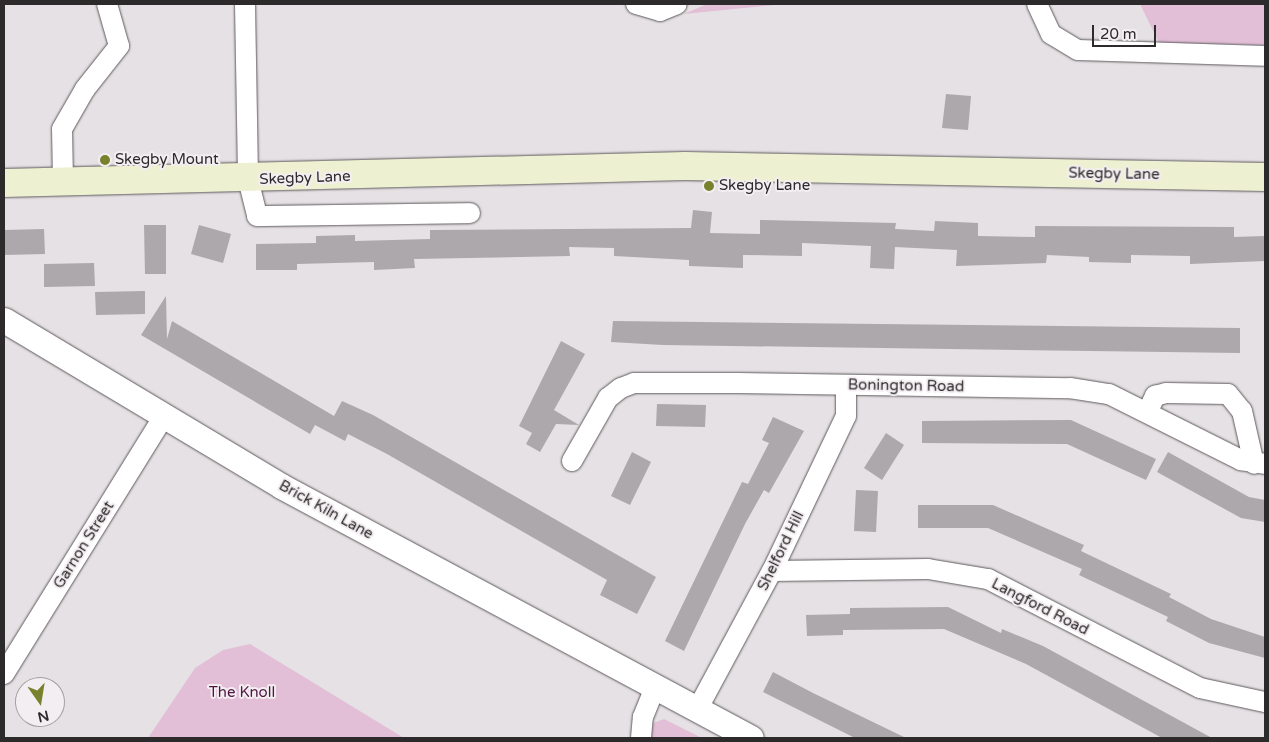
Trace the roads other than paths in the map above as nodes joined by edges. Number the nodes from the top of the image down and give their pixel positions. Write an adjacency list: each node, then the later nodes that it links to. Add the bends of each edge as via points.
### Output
1 (107, 4): 8 (street, via 119,46 85,89 62,129)
2 (245, 4): 9 (street)
3 (636, 4): 4 (street, via 660,12)
4 (677, 4)
5 (1037, 4): 6 (street, via 1051,34 1078,50)
6 (1265, 56)
7 (1265, 177): 9 (main road, Skegby Lane, via 685,166)
8 (63, 180): 9 (main road, Skegby Lane); 10 (main road, Skegby Lane)
9 (248, 180): 11 (street, via 257,216)
10 (4, 182)
11 (470, 213)
12 (4, 320): 15 (street, Brick Kiln Lane)
13 (846, 386): 14 (street, Bonington Road, via 1070,388 1109,394); 16 (street, Bonington Road, via 634,383 608,398); 18 (street, Shelford Hill, via 846,416)
14 (1148, 411): 17 (street, Bonington Road); 17 (street, via 1155,396 1166,393 1228,394 1242,411)
15 (164, 416): 19 (street, Garnon Street); 20 (street, Brick Kiln Lane, via 281,486)
16 (572, 461)
17 (1260, 464)
18 (772, 571): 21 (street, Langford Road, via 928,569 988,579 1200,688); 22 (street, Shelford Hill)
19 (4, 674)
20 (655, 688): 22 (street, Brick Kiln Lane); 23 (street, via 643,717)
21 (1265, 702)
22 (697, 710): 24 (street, Brick Kiln Lane)
23 (641, 738)
24 (751, 738)

